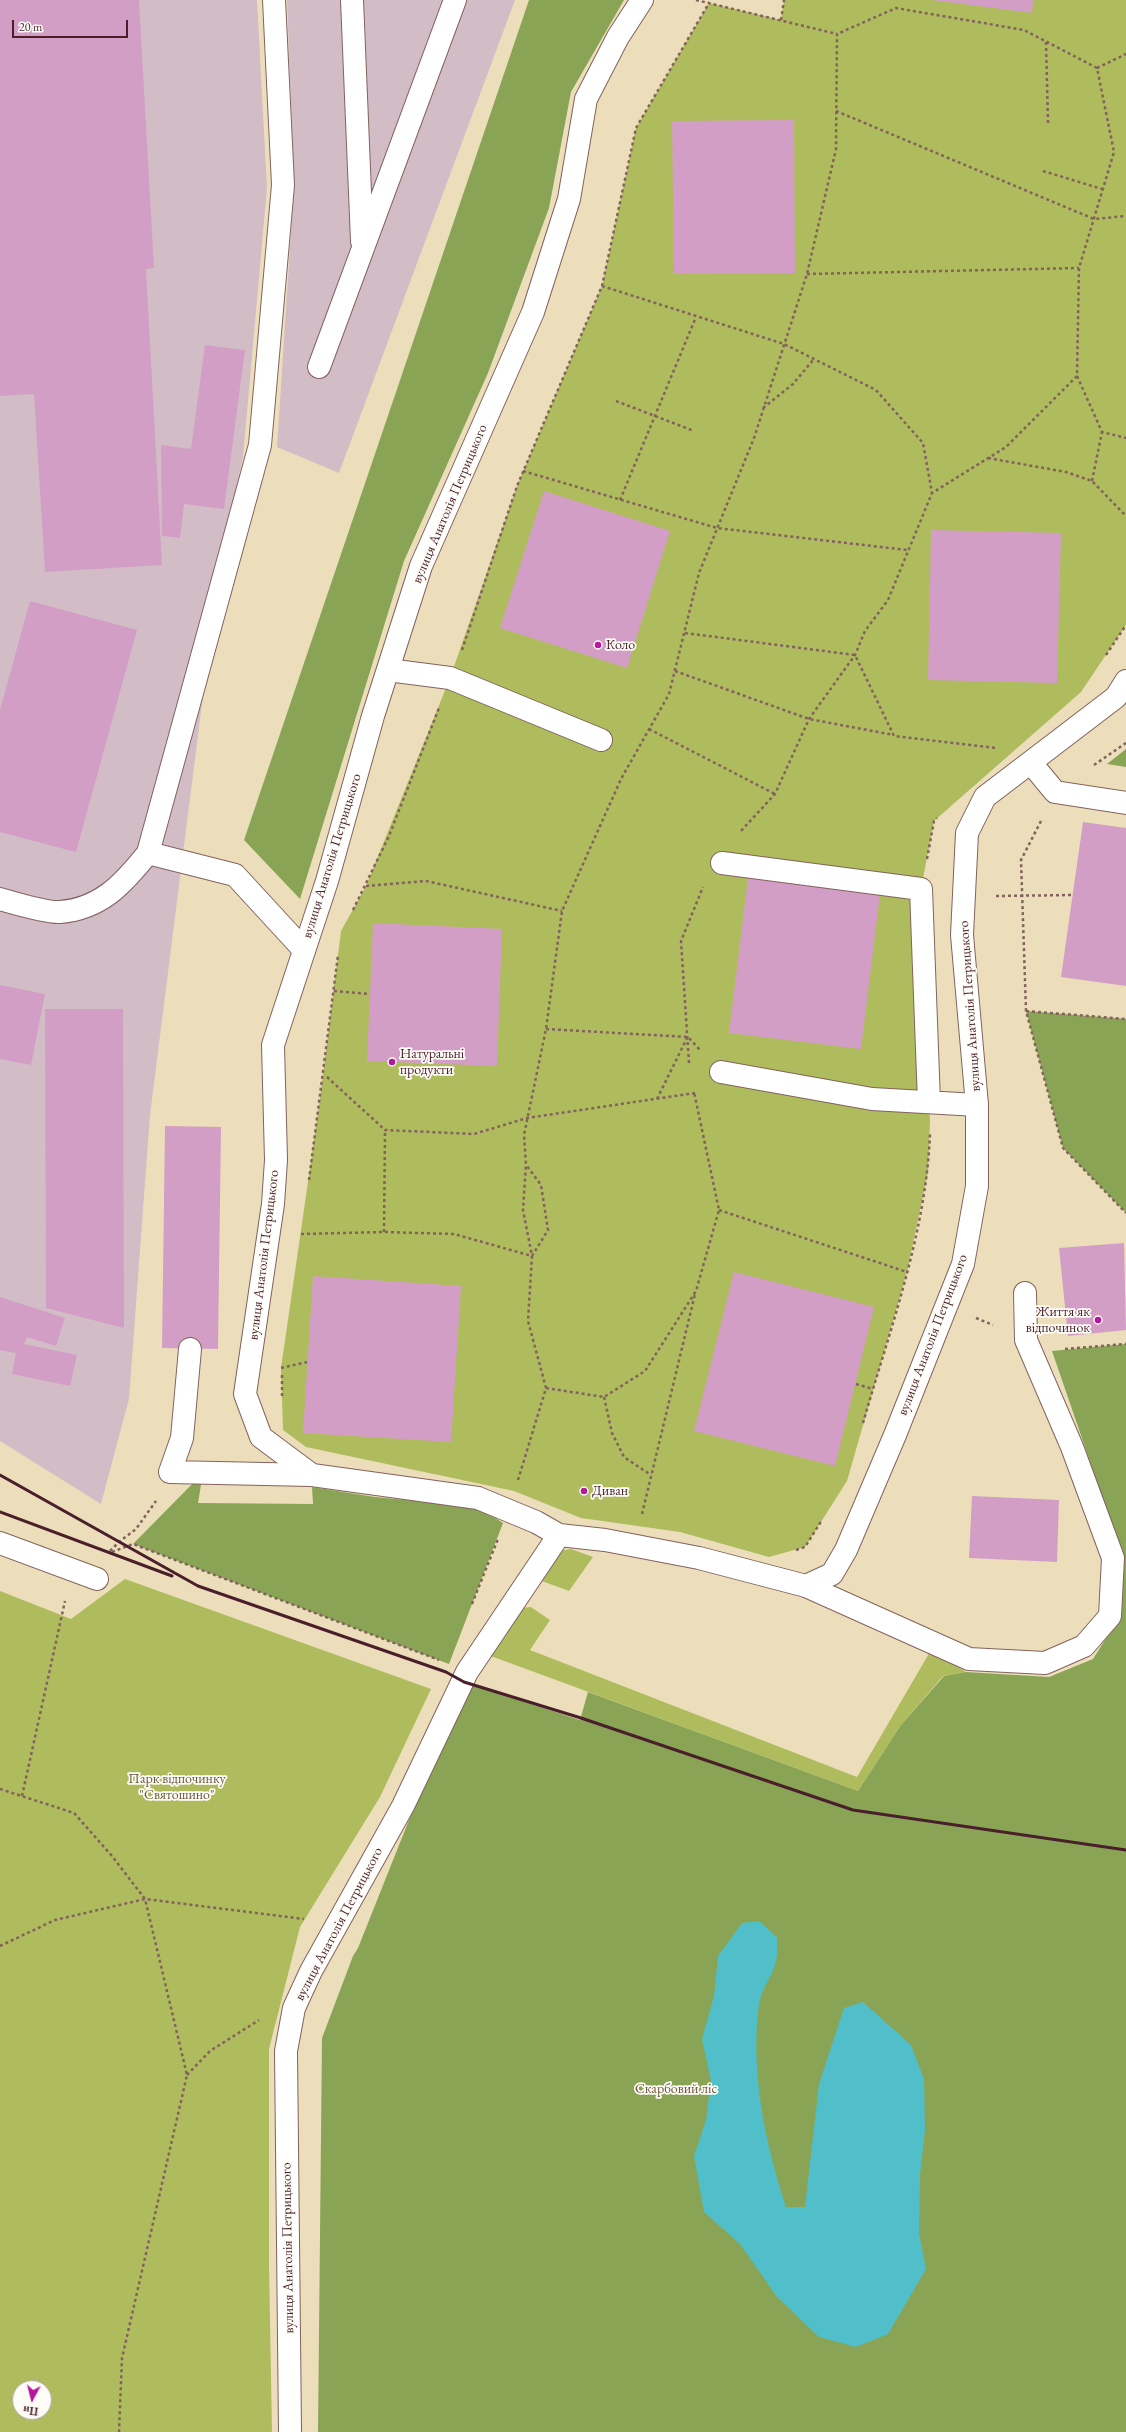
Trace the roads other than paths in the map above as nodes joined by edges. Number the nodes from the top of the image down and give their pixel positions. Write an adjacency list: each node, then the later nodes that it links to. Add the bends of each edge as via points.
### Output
1 (274, 0): 12 (street, via 283,186 260,445)
2 (352, 0): 5 (street)
3 (454, 0): 5 (street)
4 (642, 0): 7 (street, вулиця Анатолія Петрицького, via 618,37 586,99 569,198 533,312 420,566)
5 (362, 250): 6 (street)
6 (319, 367)
7 (388, 670): 9 (street, via 450,678); 15 (street, вулиця Анатолія Петрицького, via 327,881)
8 (1126, 681): 10 (street, вулиця Анатолія Петрицького, via 1116,697)
9 (601, 740)
10 (1031, 763): 11 (street, via 1055,792); 18 (street, вулиця Анатолія Петрицького, via 985,797 967,833 962,935)
11 (1126, 803)
12 (148, 853): 14 (street, via 125,882 92,906 59,913); 15 (street, via 235,875)
13 (722, 863): 17 (street, via 921,889)
14 (0, 899)
15 (304, 950): 21 (street, вулиця Анатолія Петрицького, via 273,1045 276,1160 274,1204 245,1394 262,1436)
16 (721, 1072): 17 (street, via 872,1099)
17 (929, 1102): 18 (street)
18 (977, 1105): 25 (street, вулиця Анатолія Петрицького, via 977,1186 963,1264 846,1550 832,1574)
19 (1024, 1293): 25 (street, via 1026,1340 1072,1447 1113,1558 1110,1616 1084,1646 1045,1663 969,1659)
20 (190, 1349): 21 (street, via 182,1438 170,1472)
21 (312, 1475): 22 (street, via 478,1498)
22 (559, 1535): 25 (street, via 605,1540 699,1558); 26 (street, вулиця Анатолія Петрицького, via 467,1672 403,1806 311,1971 294,2008 286,2051)
23 (0, 1543): 24 (street)
24 (96, 1578)
25 (806, 1586)
26 (290, 2432)

